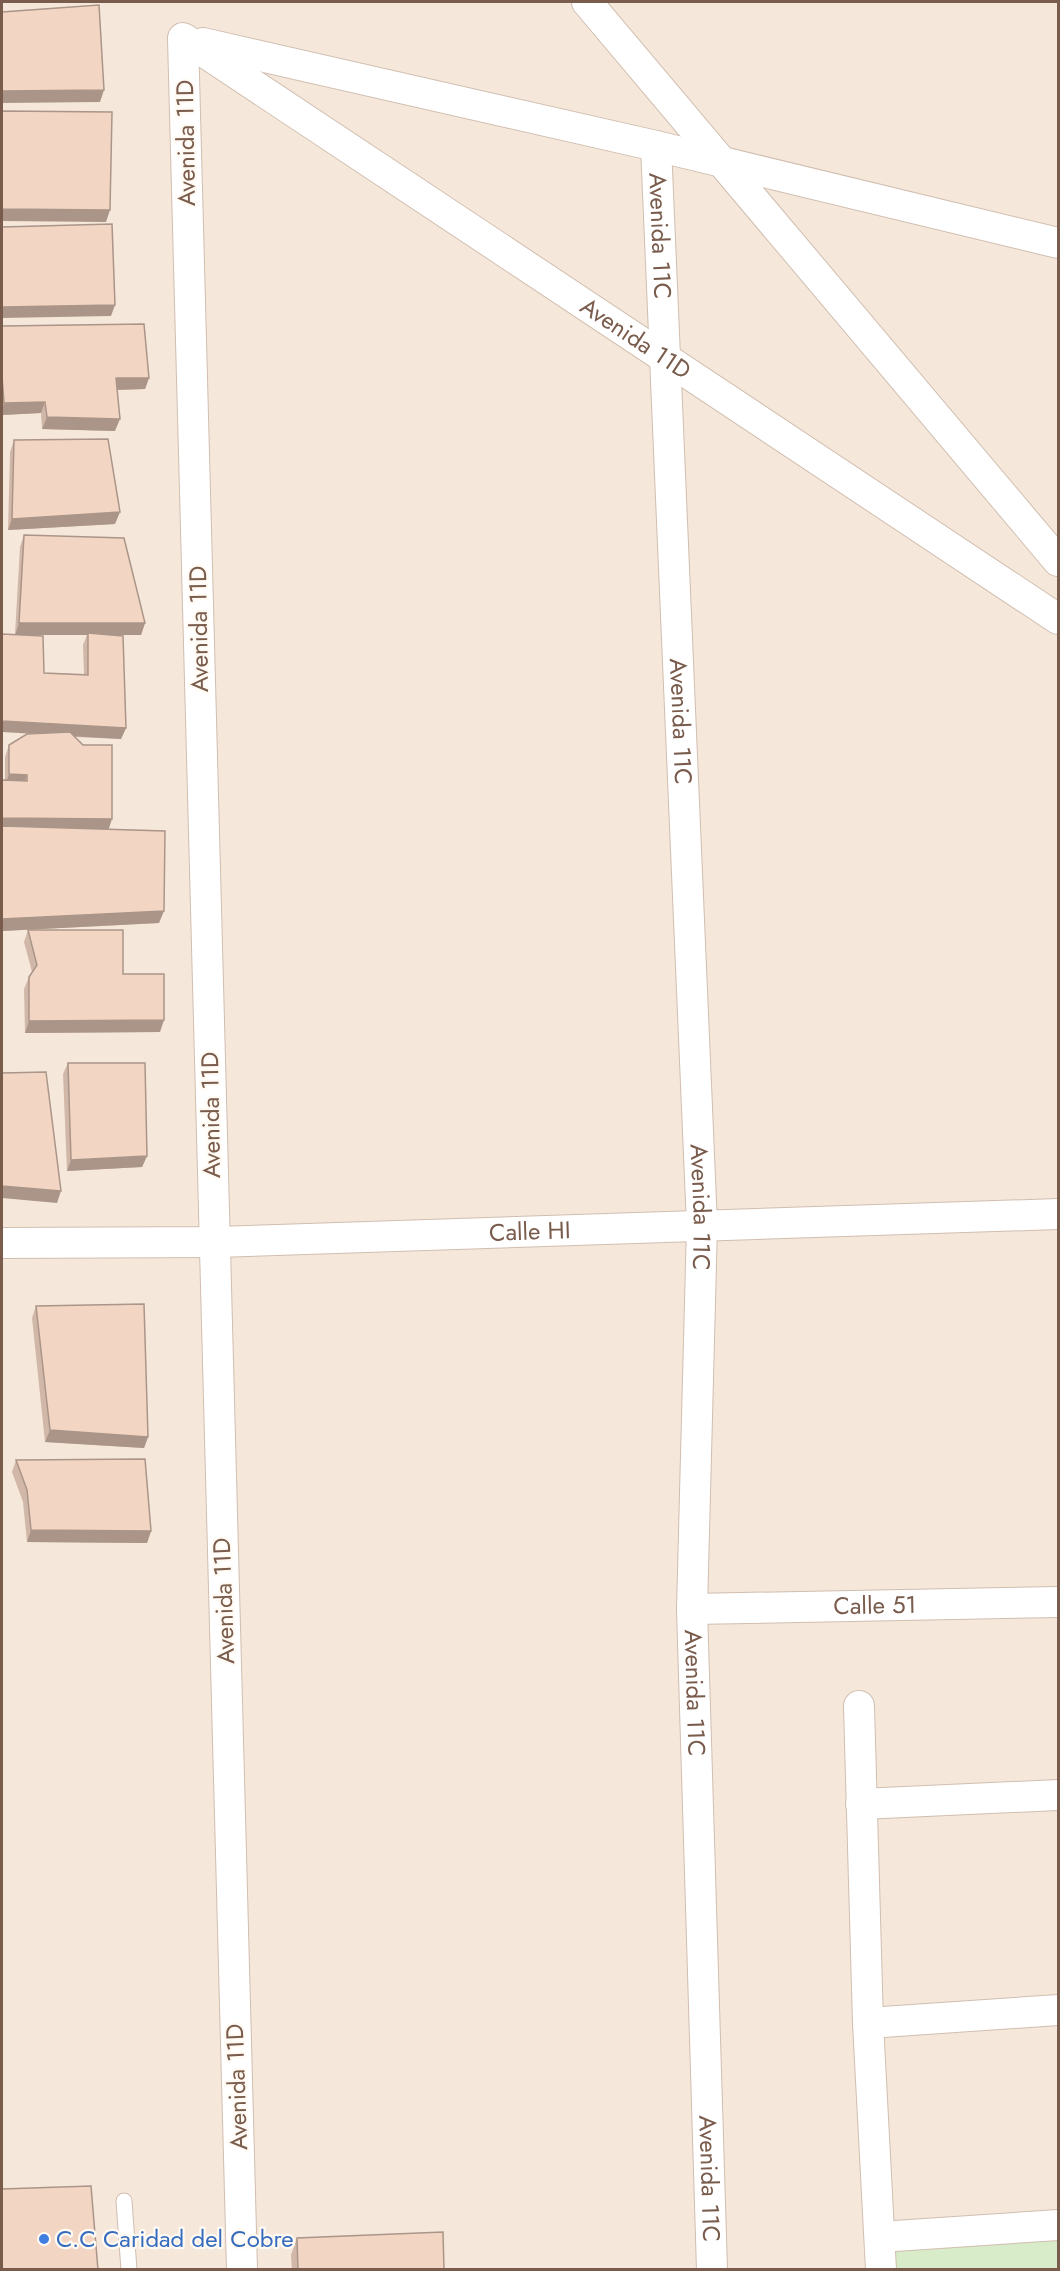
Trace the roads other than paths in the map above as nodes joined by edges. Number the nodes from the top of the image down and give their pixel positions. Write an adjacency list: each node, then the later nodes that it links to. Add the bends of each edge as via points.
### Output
1 (586, 2): 5 (street)
2 (183, 38): 3 (street); 6 (street, Avenida 11D); 9 (street, Avenida 11D)
3 (657, 146): 4 (street); 8 (street, Avenida 11C)
4 (1059, 243)
5 (1059, 561)
6 (1059, 619)
7 (1059, 1214): 8 (street, Calle HI)
8 (702, 1225): 9 (street, Calle HI); 12 (street, Avenida 11C)
9 (215, 1242): 10 (street, Calle HI); 22 (street, Avenida 11D)
10 (2, 1243)
11 (1059, 1602): 12 (street, Calle 51)
12 (692, 1609): 23 (street, Avenida 11C)
13 (859, 1706): 15 (street)
14 (1059, 1794): 15 (street)
15 (861, 1804): 17 (street)
16 (1059, 2010): 17 (street)
17 (868, 2023): 20 (street)
18 (124, 2201): 21 (lane)
19 (1059, 2224): 20 (street)
20 (880, 2238): 24 (street)
21 (129, 2270)
22 (242, 2270)
23 (712, 2270)
24 (881, 2270)

